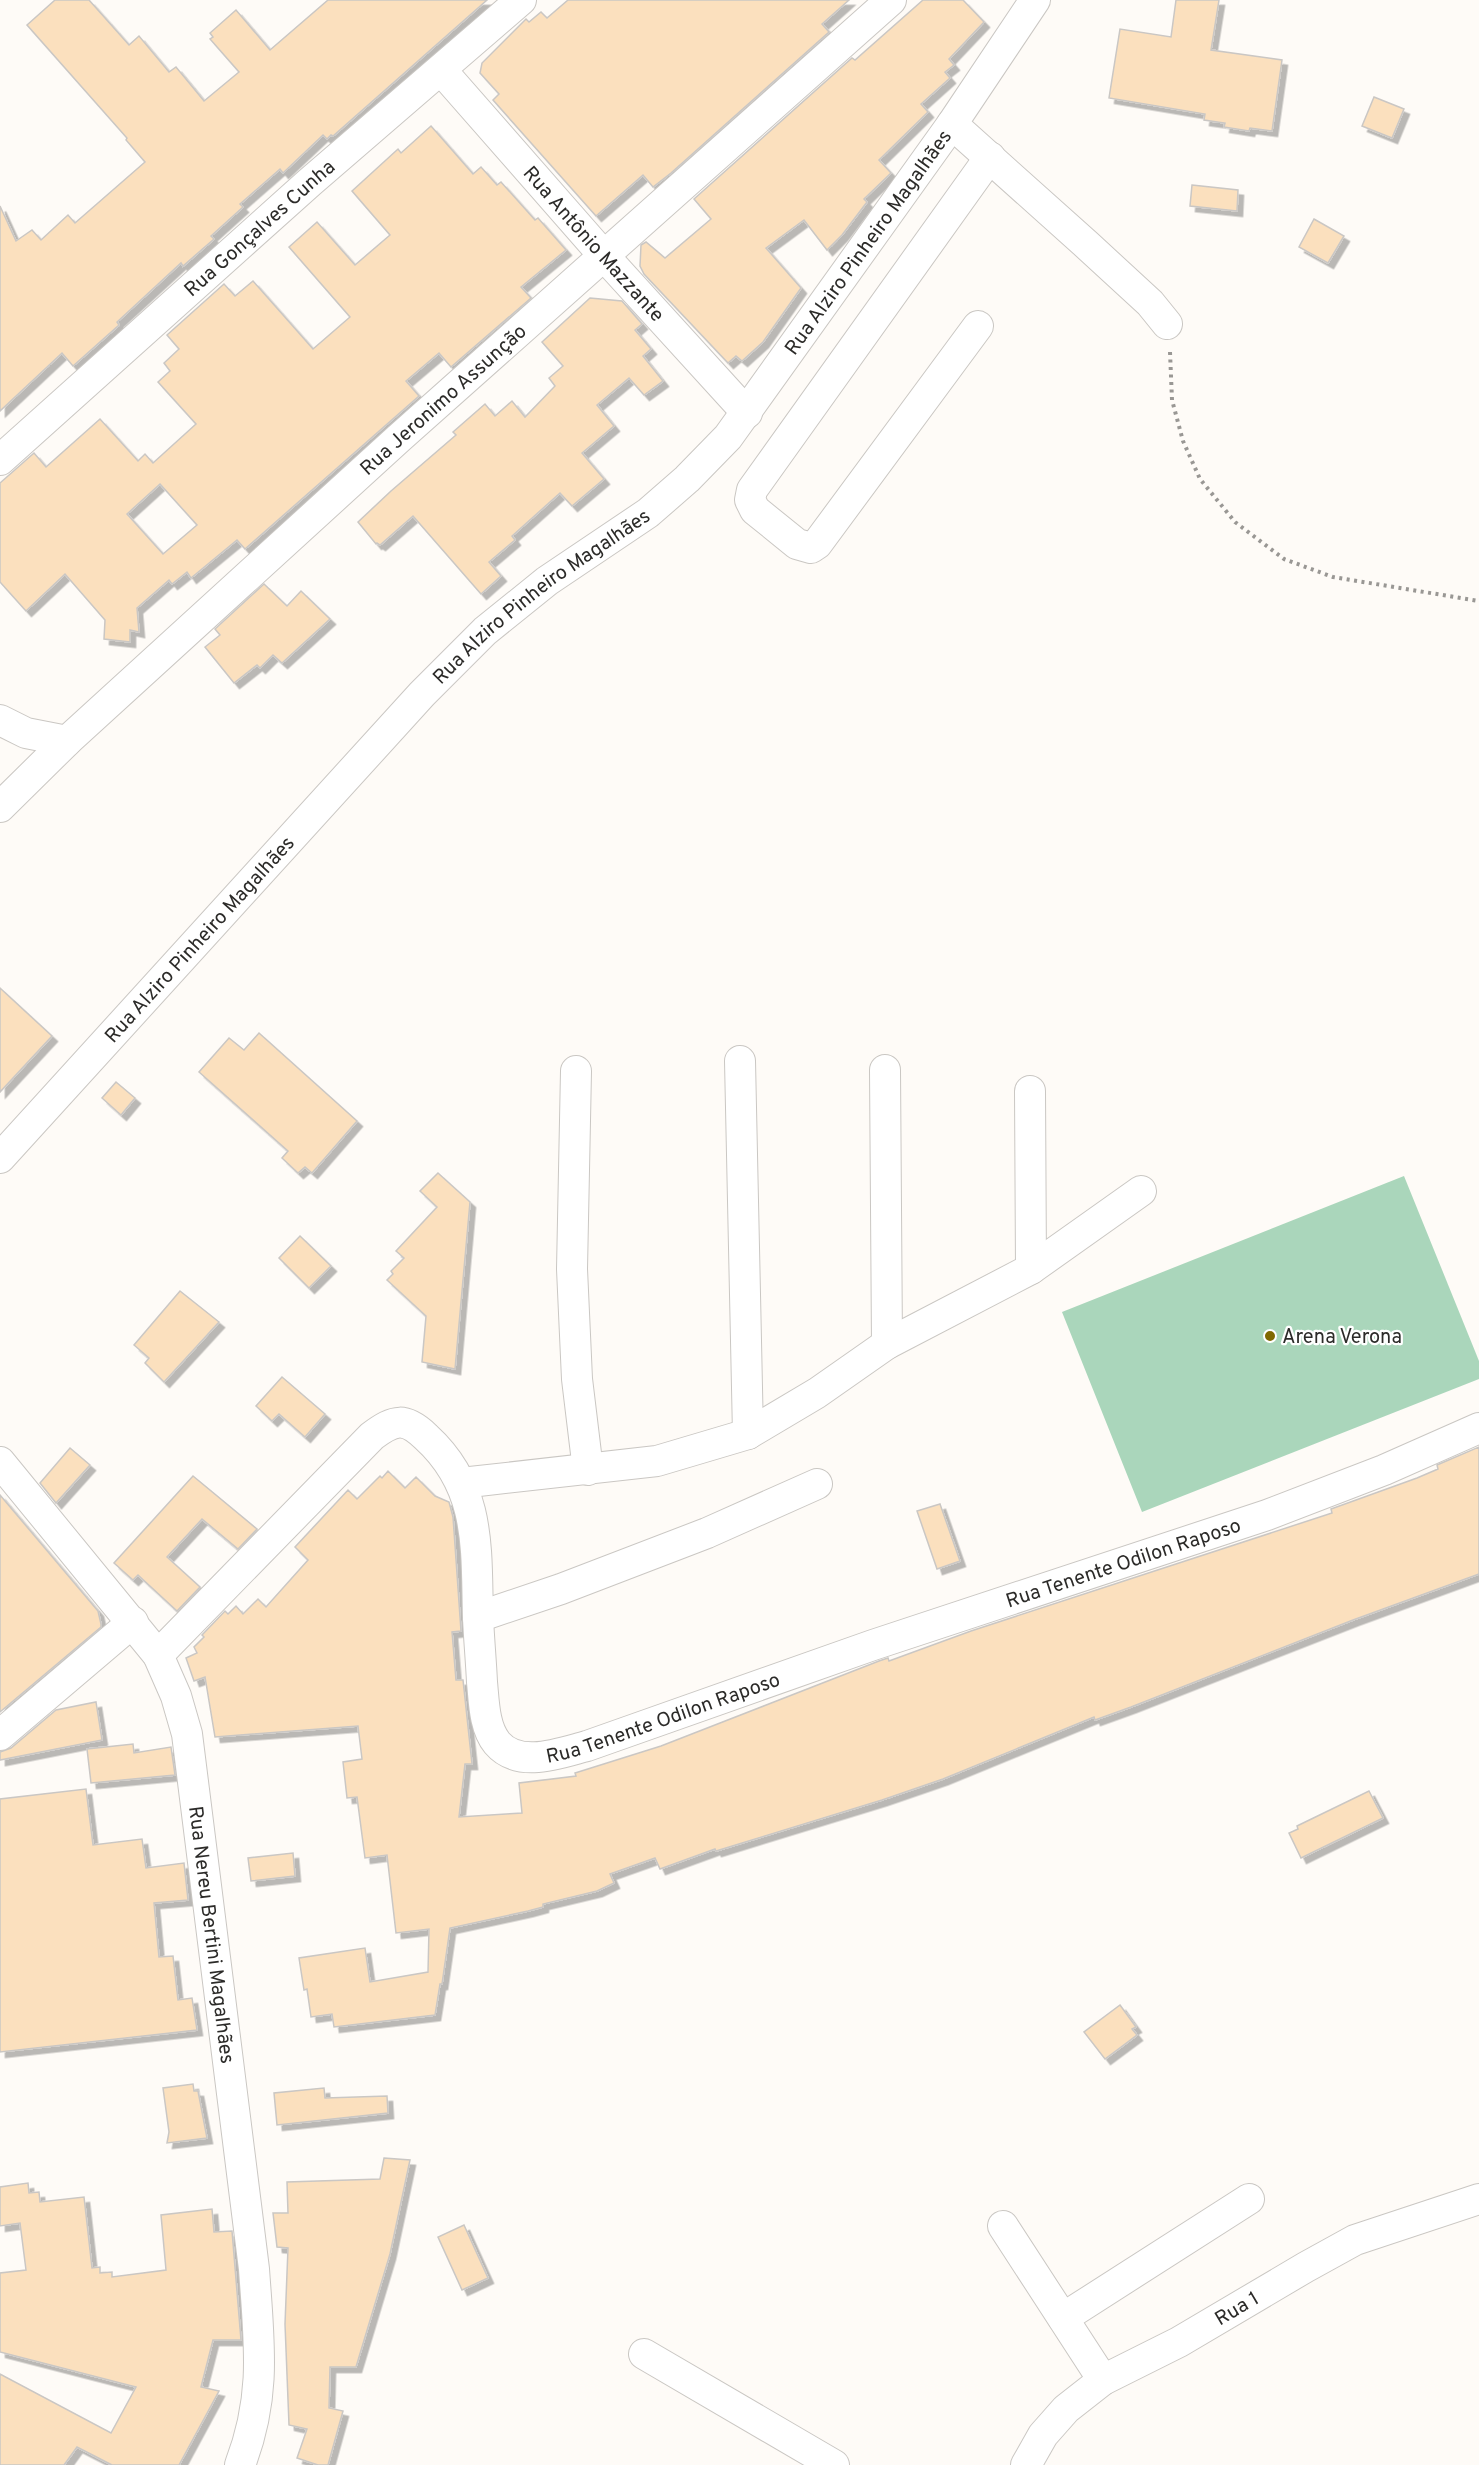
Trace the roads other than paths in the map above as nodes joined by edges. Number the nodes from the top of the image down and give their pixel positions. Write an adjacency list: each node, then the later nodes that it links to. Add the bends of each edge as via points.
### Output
1 (521, 0): 4 (street, Rua Gonçalves Cunha)
2 (891, 0): 7 (street, Rua Jeronimo Assunção)
3 (1035, 0): 5 (street, Rua Alziro Pinheiro Magalhães)
4 (442, 71): 7 (street, Rua Antônio Mazzante); 11 (street, Rua Gonçalves Cunha, via 310,182)
5 (952, 124): 6 (street); 10 (street, Rua Alziro Pinheiro Magalhães)
6 (990, 157): 8 (street, via 1150,303); 9 (street, via 752,490 750,500 755,510 796,544 811,548 817,544)
7 (605, 257): 10 (street, Rua Antônio Mazzante); 13 (street, Rua Jeronimo Assunção)
8 (1167, 324)
9 (978, 326)
10 (747, 413): 19 (street, Rua Alziro Pinheiro Magalhães, via 687,479 648,513 547,581 485,631 430,686)
11 (0, 460)
12 (0, 720): 13 (street, via 26,733)
13 (66, 741): 14 (street, Rua Jeronimo Assunção)
14 (0, 807)
15 (740, 1061): 24 (street)
16 (885, 1070): 22 (street)
17 (576, 1071): 26 (street, via 572,1269 577,1379)
18 (1030, 1091): 21 (street)
19 (0, 1158)
20 (1141, 1191): 21 (street)
21 (1031, 1269): 22 (street)
22 (887, 1344): 24 (street)
23 (1479, 1428): 29 (street, Rua Tenente Odilon Raposo, via 1267,1515 548,1756 517,1755 504,1749 489,1731)
24 (748, 1434): 26 (street, via 657,1461)
25 (0, 1462): 30 (street, Rua Nereu Bertini Magalhães)
26 (588, 1470): 27 (street)
27 (461, 1483): 29 (street, Rua Tenente Odilon Raposo, via 477,1551); 31 (street, Rua Tenente Odilon Raposo, via 449,1461 416,1428 405,1422 384,1427)
28 (817, 1484): 29 (street, via 696,1537)
29 (478, 1617)
30 (134, 1622): 31 (street, Rua Nereu Bertini Magalhães); 32 (street)
31 (158, 1654): 39 (street, Rua Nereu Bertini Magalhães, via 187,1734 254,2269 260,2354 258,2404)
32 (0, 1735)
33 (1249, 2199): 36 (street)
34 (1479, 2199): 38 (street, Rua 1, via 1355,2240 1179,2342)
35 (1003, 2226): 36 (street)
36 (1063, 2318): 38 (street)
37 (644, 2354): 40 (street)
38 (1104, 2380): 41 (street, Rua 1, via 1066,2409 1043,2435)
39 (240, 2465)
40 (834, 2465)
41 (1026, 2465)

